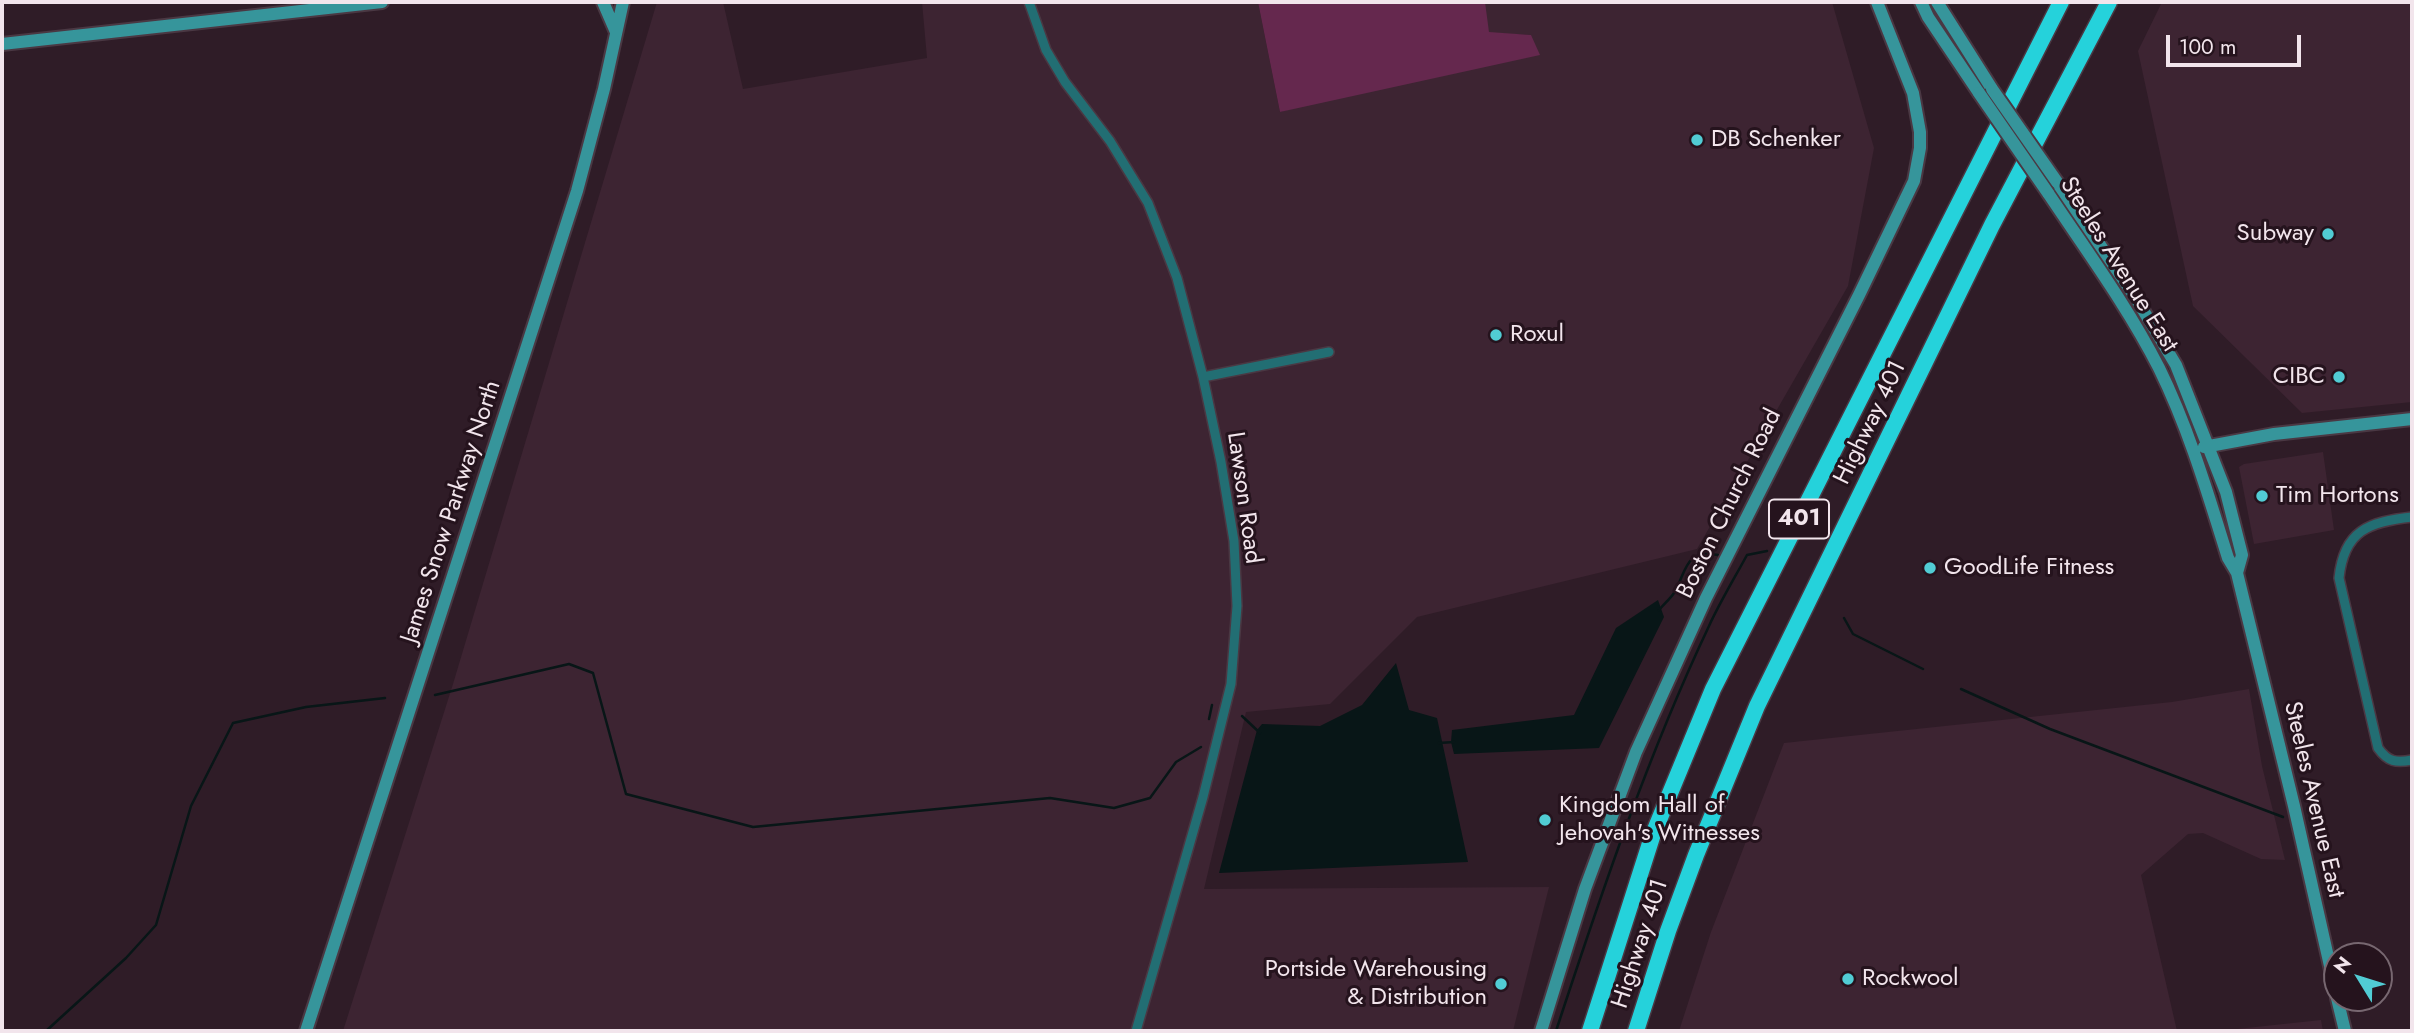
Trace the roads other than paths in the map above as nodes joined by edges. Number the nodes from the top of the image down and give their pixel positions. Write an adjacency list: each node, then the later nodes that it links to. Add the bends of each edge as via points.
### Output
1 (382, 2): 11 (main road)
2 (603, 2): 10 (main road)
3 (623, 2): 10 (main road, James Snow Parkway North)
4 (1028, 2): 15 (street, Lawson Road, via 1046,50 1065,82 1110,141 1148,203 1177,278)
5 (1877, 2): 26 (main road, Boston Church Road, via 1913,93 1920,132 1914,181 1706,598 1636,752 1585,889)
6 (1921, 2): 12 (main road, Steeles Avenue East)
7 (1937, 2): 12 (main road, Steeles Avenue East)
8 (2061, 2): 27 (highway, Highway 401 / 401, via 1713,689 1652,837)
9 (2109, 2): 28 (highway, Highway 401 / 401, via 1992,225 1757,706 1696,855)
10 (616, 32): 24 (main road, James Snow Parkway North, via 577,191)
11 (2, 44)
12 (1986, 91): 13 (main road, Steeles Avenue East, bridge)
13 (2052, 188): 17 (main road, Steeles Avenue East, via 2134,295 2165,345); 18 (main road, Steeles Avenue East, via 2158,366)
14 (1329, 352): 15 (street)
15 (1203, 377): 25 (street, Lawson Road, via 1234,541 1237,606 1231,684)
16 (2412, 419): 17 (main road)
17 (2209, 446): 18 (main road); 20 (main road, Steeles Avenue East, via 2242,555)
18 (2194, 450): 20 (main road, Steeles Avenue East, via 2228,558)
19 (2412, 517): 21 (street, via 2381,520 2363,529 2341,559 2340,578 2378,748 2389,761)
20 (2237, 573): 22 (main road, Steeles Avenue East)
21 (2412, 760)
22 (2324, 942)
23 (2340, 1012): 29 (main road, Steeles Avenue East)
24 (306, 1031)
25 (1136, 1031)
26 (1541, 1031)
27 (1590, 1031)
28 (1636, 1031)
29 (2345, 1031)

